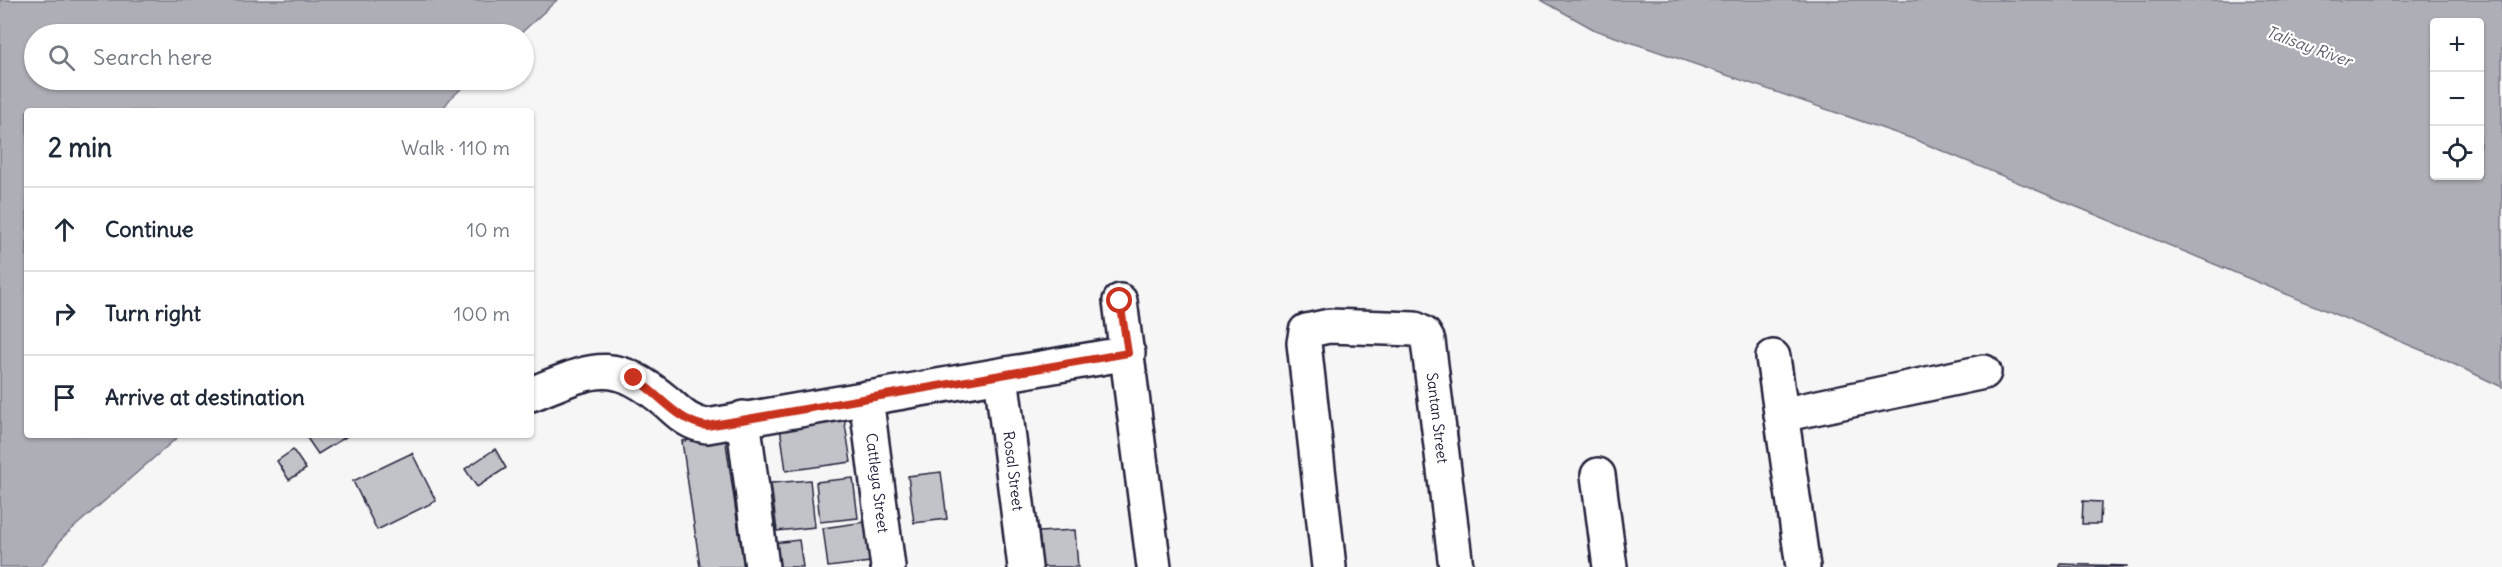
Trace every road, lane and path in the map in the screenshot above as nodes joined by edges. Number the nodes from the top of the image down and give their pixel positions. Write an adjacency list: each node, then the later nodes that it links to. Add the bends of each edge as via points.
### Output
1 (1120, 301): 2 (street)
2 (1128, 353): 5 (street); 14 (street)
3 (1773, 357): 8 (street)
4 (1984, 372): 8 (street)
5 (1001, 375): 7 (street); 13 (street, Rosal Street)
6 (534, 393): 9 (street, via 593,372 614,370 649,387 696,424 707,426)
7 (866, 398): 9 (street); 12 (street, Cattleya Street)
8 (1781, 415): 18 (street)
9 (743, 418): 11 (street)
10 (1598, 475): 17 (street)
11 (762, 567)
12 (888, 567)
13 (1025, 567)
14 (1154, 567)
15 (1329, 567): 16 (street, Santan Street, via 1304,343 1306,331 1329,326 1415,329 1428,341)
16 (1456, 567)
17 (1610, 567)
18 (1803, 567)

